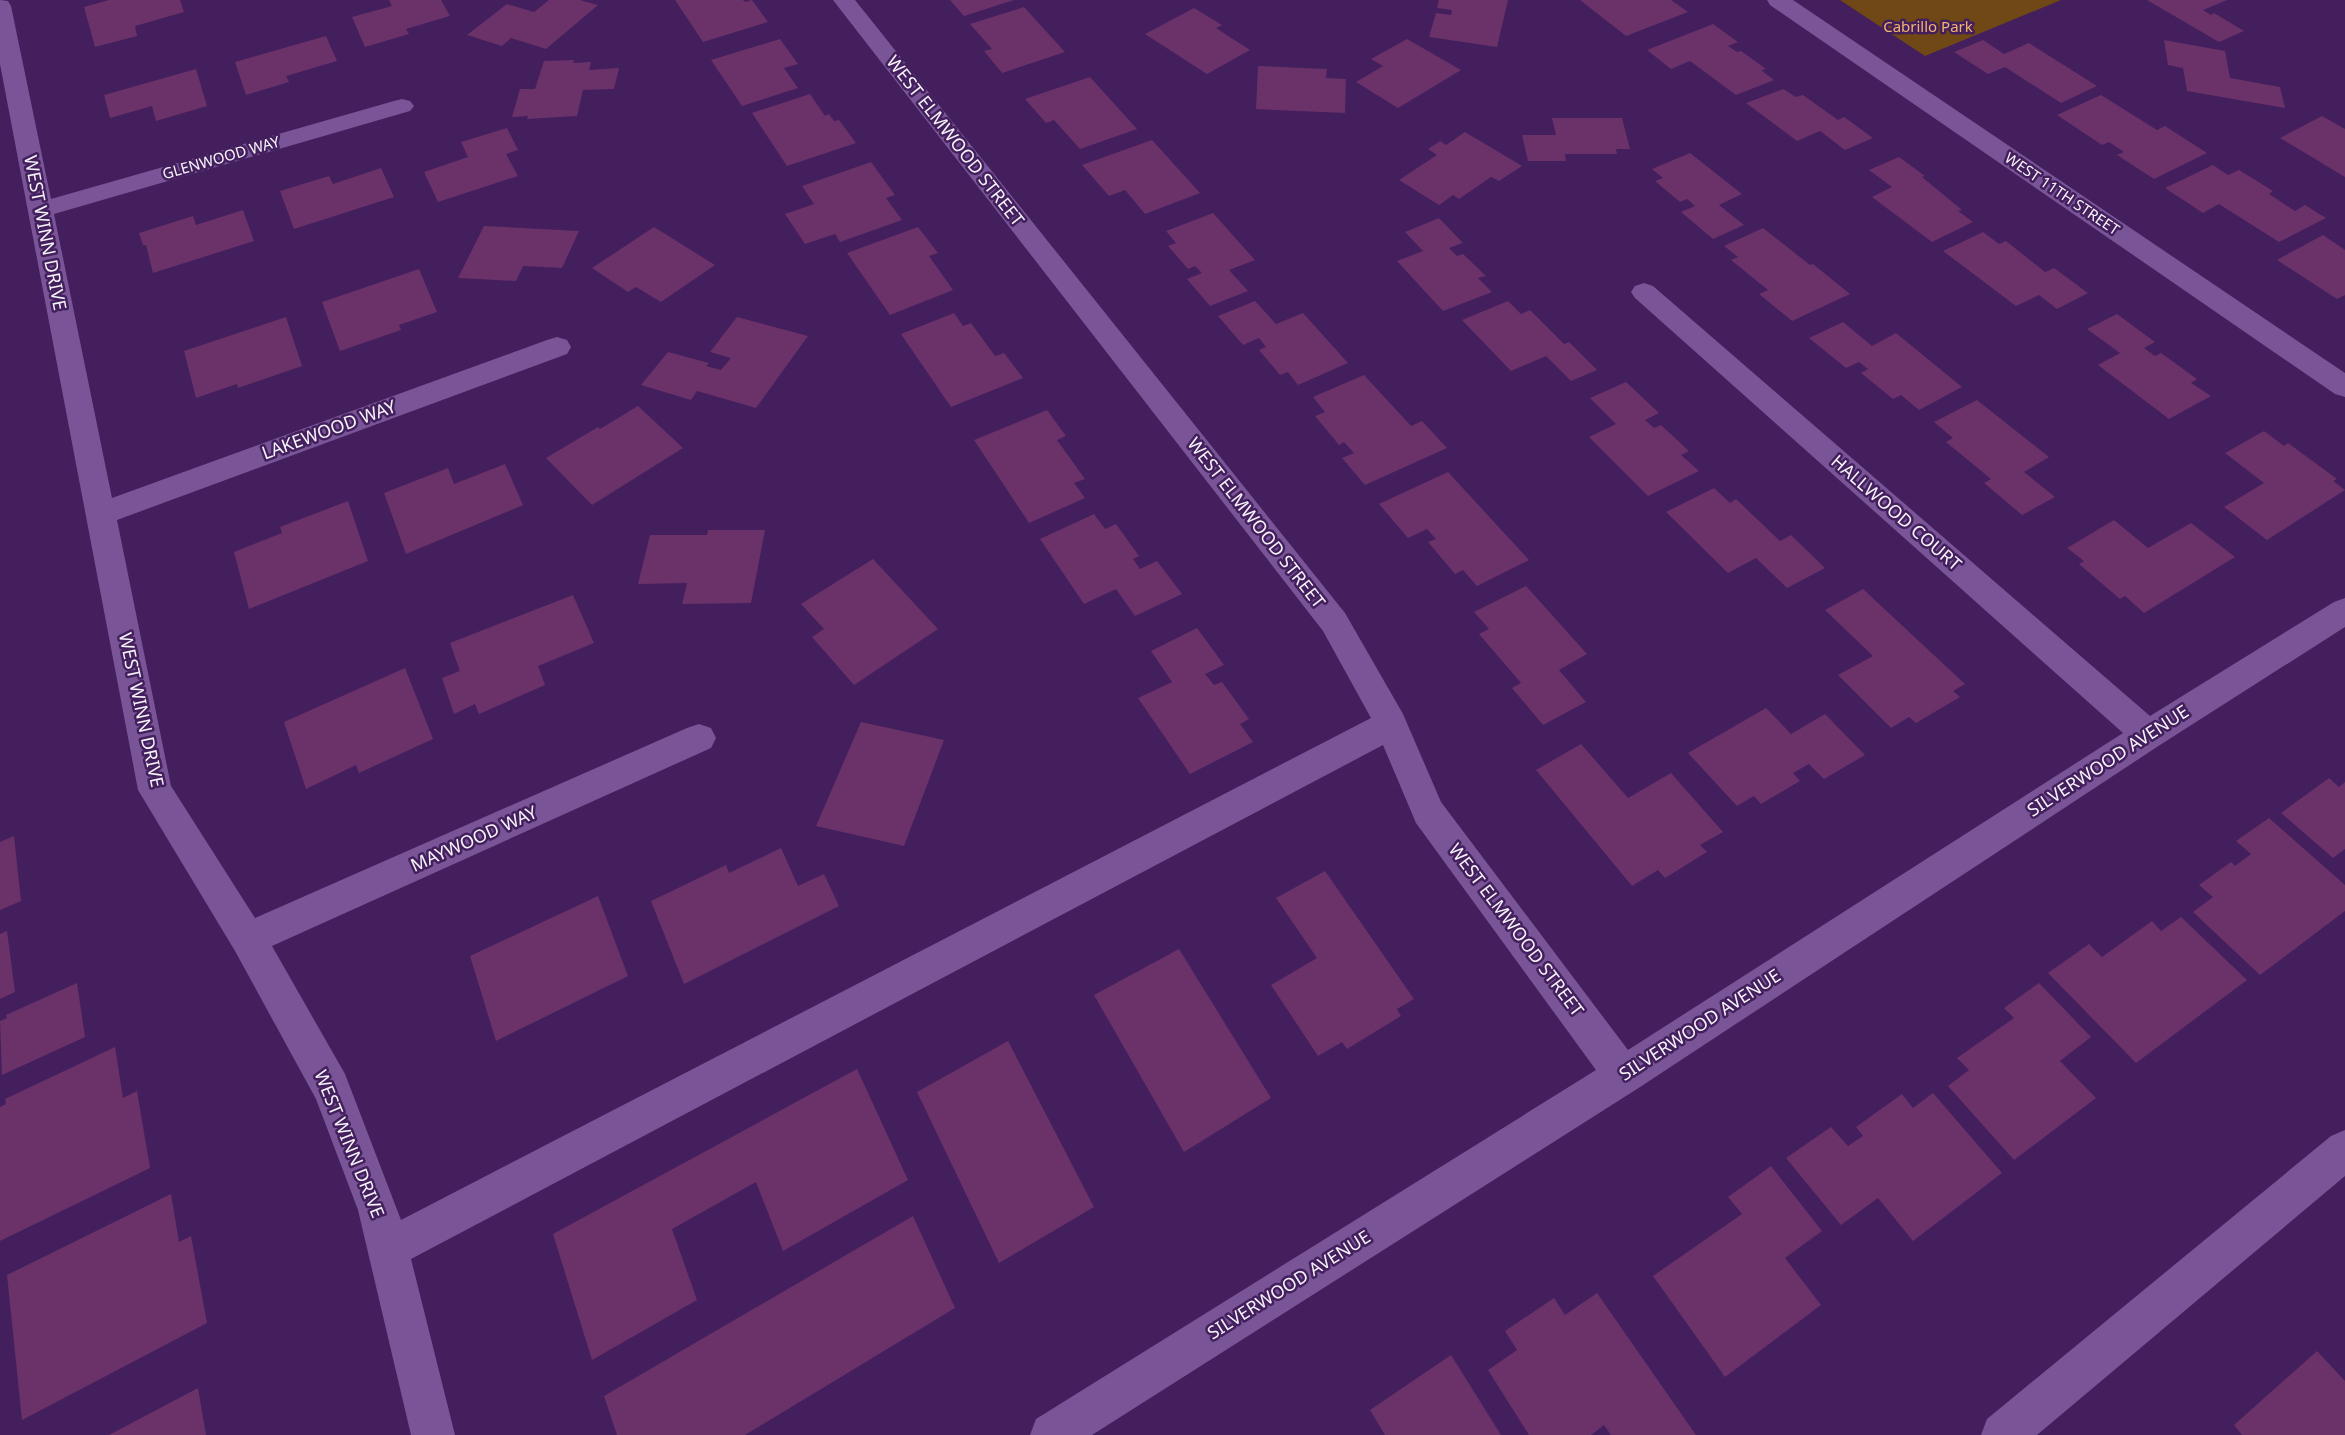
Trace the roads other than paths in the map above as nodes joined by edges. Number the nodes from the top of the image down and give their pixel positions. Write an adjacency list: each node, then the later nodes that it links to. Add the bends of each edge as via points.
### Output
1 (844, 0): 11 (street, WEST ELMWOOD STREET, via 1334,622)
2 (1778, 0): 8 (street, WEST 11TH STREET)
3 (0, 6): 5 (street, WEST WINN DRIVE)
4 (402, 106): 5 (street, GLENWOOD WAY)
5 (40, 210): 9 (street, WEST WINN DRIVE)
6 (1644, 292): 12 (street, HALLWOOD COURT)
7 (557, 347): 9 (street, LAKEWOOD WAY)
8 (2345, 387)
9 (101, 514): 14 (street, WEST WINN DRIVE, via 155,790)
10 (2345, 611): 12 (street, SILVERWOOD AVENUE)
11 (1391, 724): 15 (street, WEST ELMWOOD STREET, via 1428,812); 17 (street)
12 (2148, 735): 15 (street, SILVERWOOD AVENUE)
13 (699, 738): 14 (street, MAYWOOD WAY)
14 (248, 939): 17 (street, WEST WINN DRIVE, via 331,1088 378,1210)
15 (1623, 1075): 19 (street, SILVERWOOD AVENUE)
16 (2345, 1150): 20 (street)
17 (388, 1249): 18 (street, WEST WINN DRIVE)
18 (433, 1435)
19 (1052, 1435)
20 (2003, 1435)

